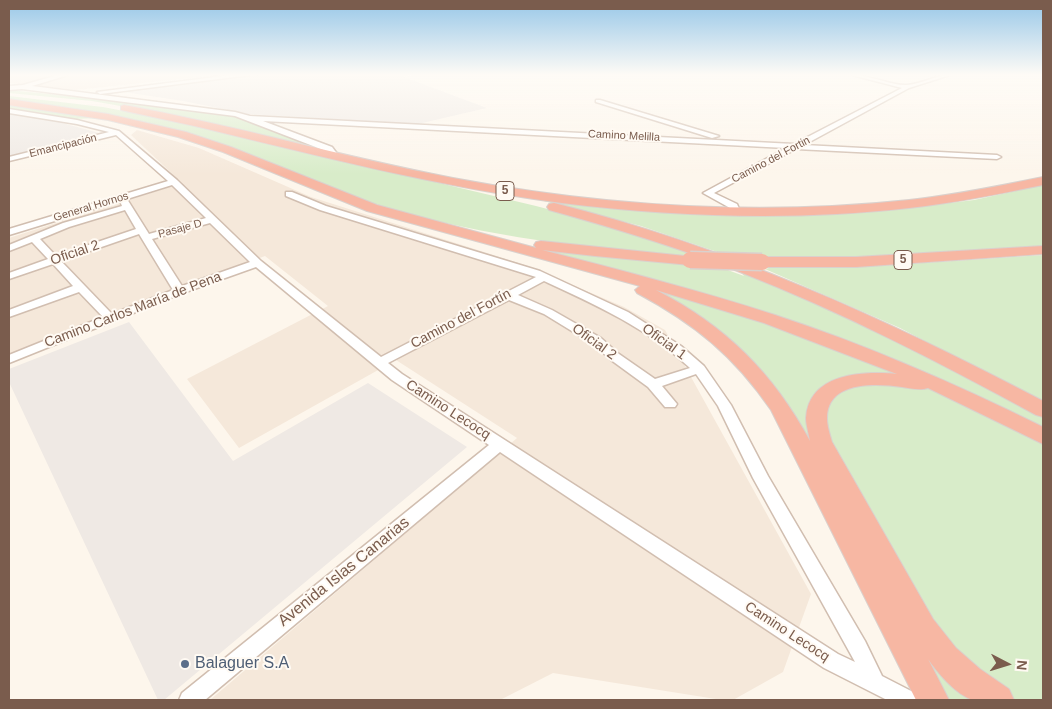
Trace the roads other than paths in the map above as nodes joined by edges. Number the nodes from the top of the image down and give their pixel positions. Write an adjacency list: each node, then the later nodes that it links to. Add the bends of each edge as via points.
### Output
1 (52, 108): 10 (highway, 5, via 100,115)
2 (118, 108): 13 (highway, 5)
3 (196, 108): 7 (street, Camino Melilla)
4 (622, 108): 11 (street)
5 (868, 108): 12 (street, Camino del Fortin)
6 (9, 111): 8 (street, Camino Lecocq)
7 (250, 118): 11 (street, Camino Melilla); 13 (street, Camino Melilla, via 329,149)
8 (86, 122): 9 (street, Camino Lecocq); 10 (highway, via 118,122)
9 (117, 132): 15 (street, Emancipación); 18 (street, Camino Lecocq)
10 (175, 133): 24 (highway, 5, via 254,160 334,195)
11 (735, 142): 12 (street, Camino Melilla)
12 (797, 146): 14 (street, Camino Melilla); 22 (street, Camino del Fortin, via 707,193)
13 (334, 155): 16 (highway, 5)
14 (997, 157)
15 (9, 159)
16 (440, 179): 22 (highway, 5, via 572,200); 47 (highway, via 636,229 744,267 911,340)
17 (1043, 181): 22 (highway, 5, via 973,197 901,206)
18 (174, 182): 20 (street, General Hornos); 23 (street, Camino Lecocq)
19 (289, 194): 35 (street, Oficial 1)
20 (121, 197): 21 (street); 25 (street, General Hornos)
21 (127, 207): 26 (street); 27 (street, via 66,225)
22 (736, 210)
23 (213, 220): 26 (street, Pasaje D); 32 (street, Camino Lecocq)
24 (444, 227): 31 (highway, 5, via 595,252); 33 (highway)
25 (9, 232)
26 (144, 234): 30 (street, Oficial 2); 37 (street)
27 (34, 239): 28 (street); 30 (street)
28 (9, 248)
29 (1043, 250): 31 (highway, 5, bridge, via 856,262)
30 (54, 260): 34 (street, Oficial 2); 36 (street)
31 (690, 260)
32 (257, 262): 37 (street, Camino Carlos María de Pena); 42 (street, Camino Lecocq)
33 (591, 269): 45 (highway, via 770,318); 53 (highway, via 627,282 683,312 730,346 759,377 794,432)
34 (9, 276)
35 (544, 277): 38 (street, Camino del Fortín); 43 (street, Oficial 1, via 631,318 667,341)
36 (80, 287): 39 (street); 40 (street)
37 (179, 290): 40 (street, Camino Carlos María de Pena)
38 (508, 295): 42 (street, Camino del Fortín); 44 (street, Oficial 2, via 548,312 586,334)
39 (9, 314)
40 (110, 318): 41 (street, Camino Carlos María de Pena)
41 (9, 359)
42 (379, 362): 49 (street, Camino Lecocq)
43 (699, 369): 44 (street); 50 (street, Oficial 1, via 724,405)
44 (653, 384): 46 (street, Oficial 2)
45 (959, 394): 48 (highway); 54 (highway, via 888,379 842,383 821,398 817,407 816,429 923,628 945,658)
46 (670, 404)
47 (1043, 410)
48 (1043, 436)
49 (500, 444): 50 (street, Camino Lecocq, via 831,661); 51 (street, Avenida Islas Canarias)
50 (875, 684): 52 (street, Camino Lecocq)
51 (189, 700)
52 (908, 700)
53 (933, 700)
54 (998, 700)

